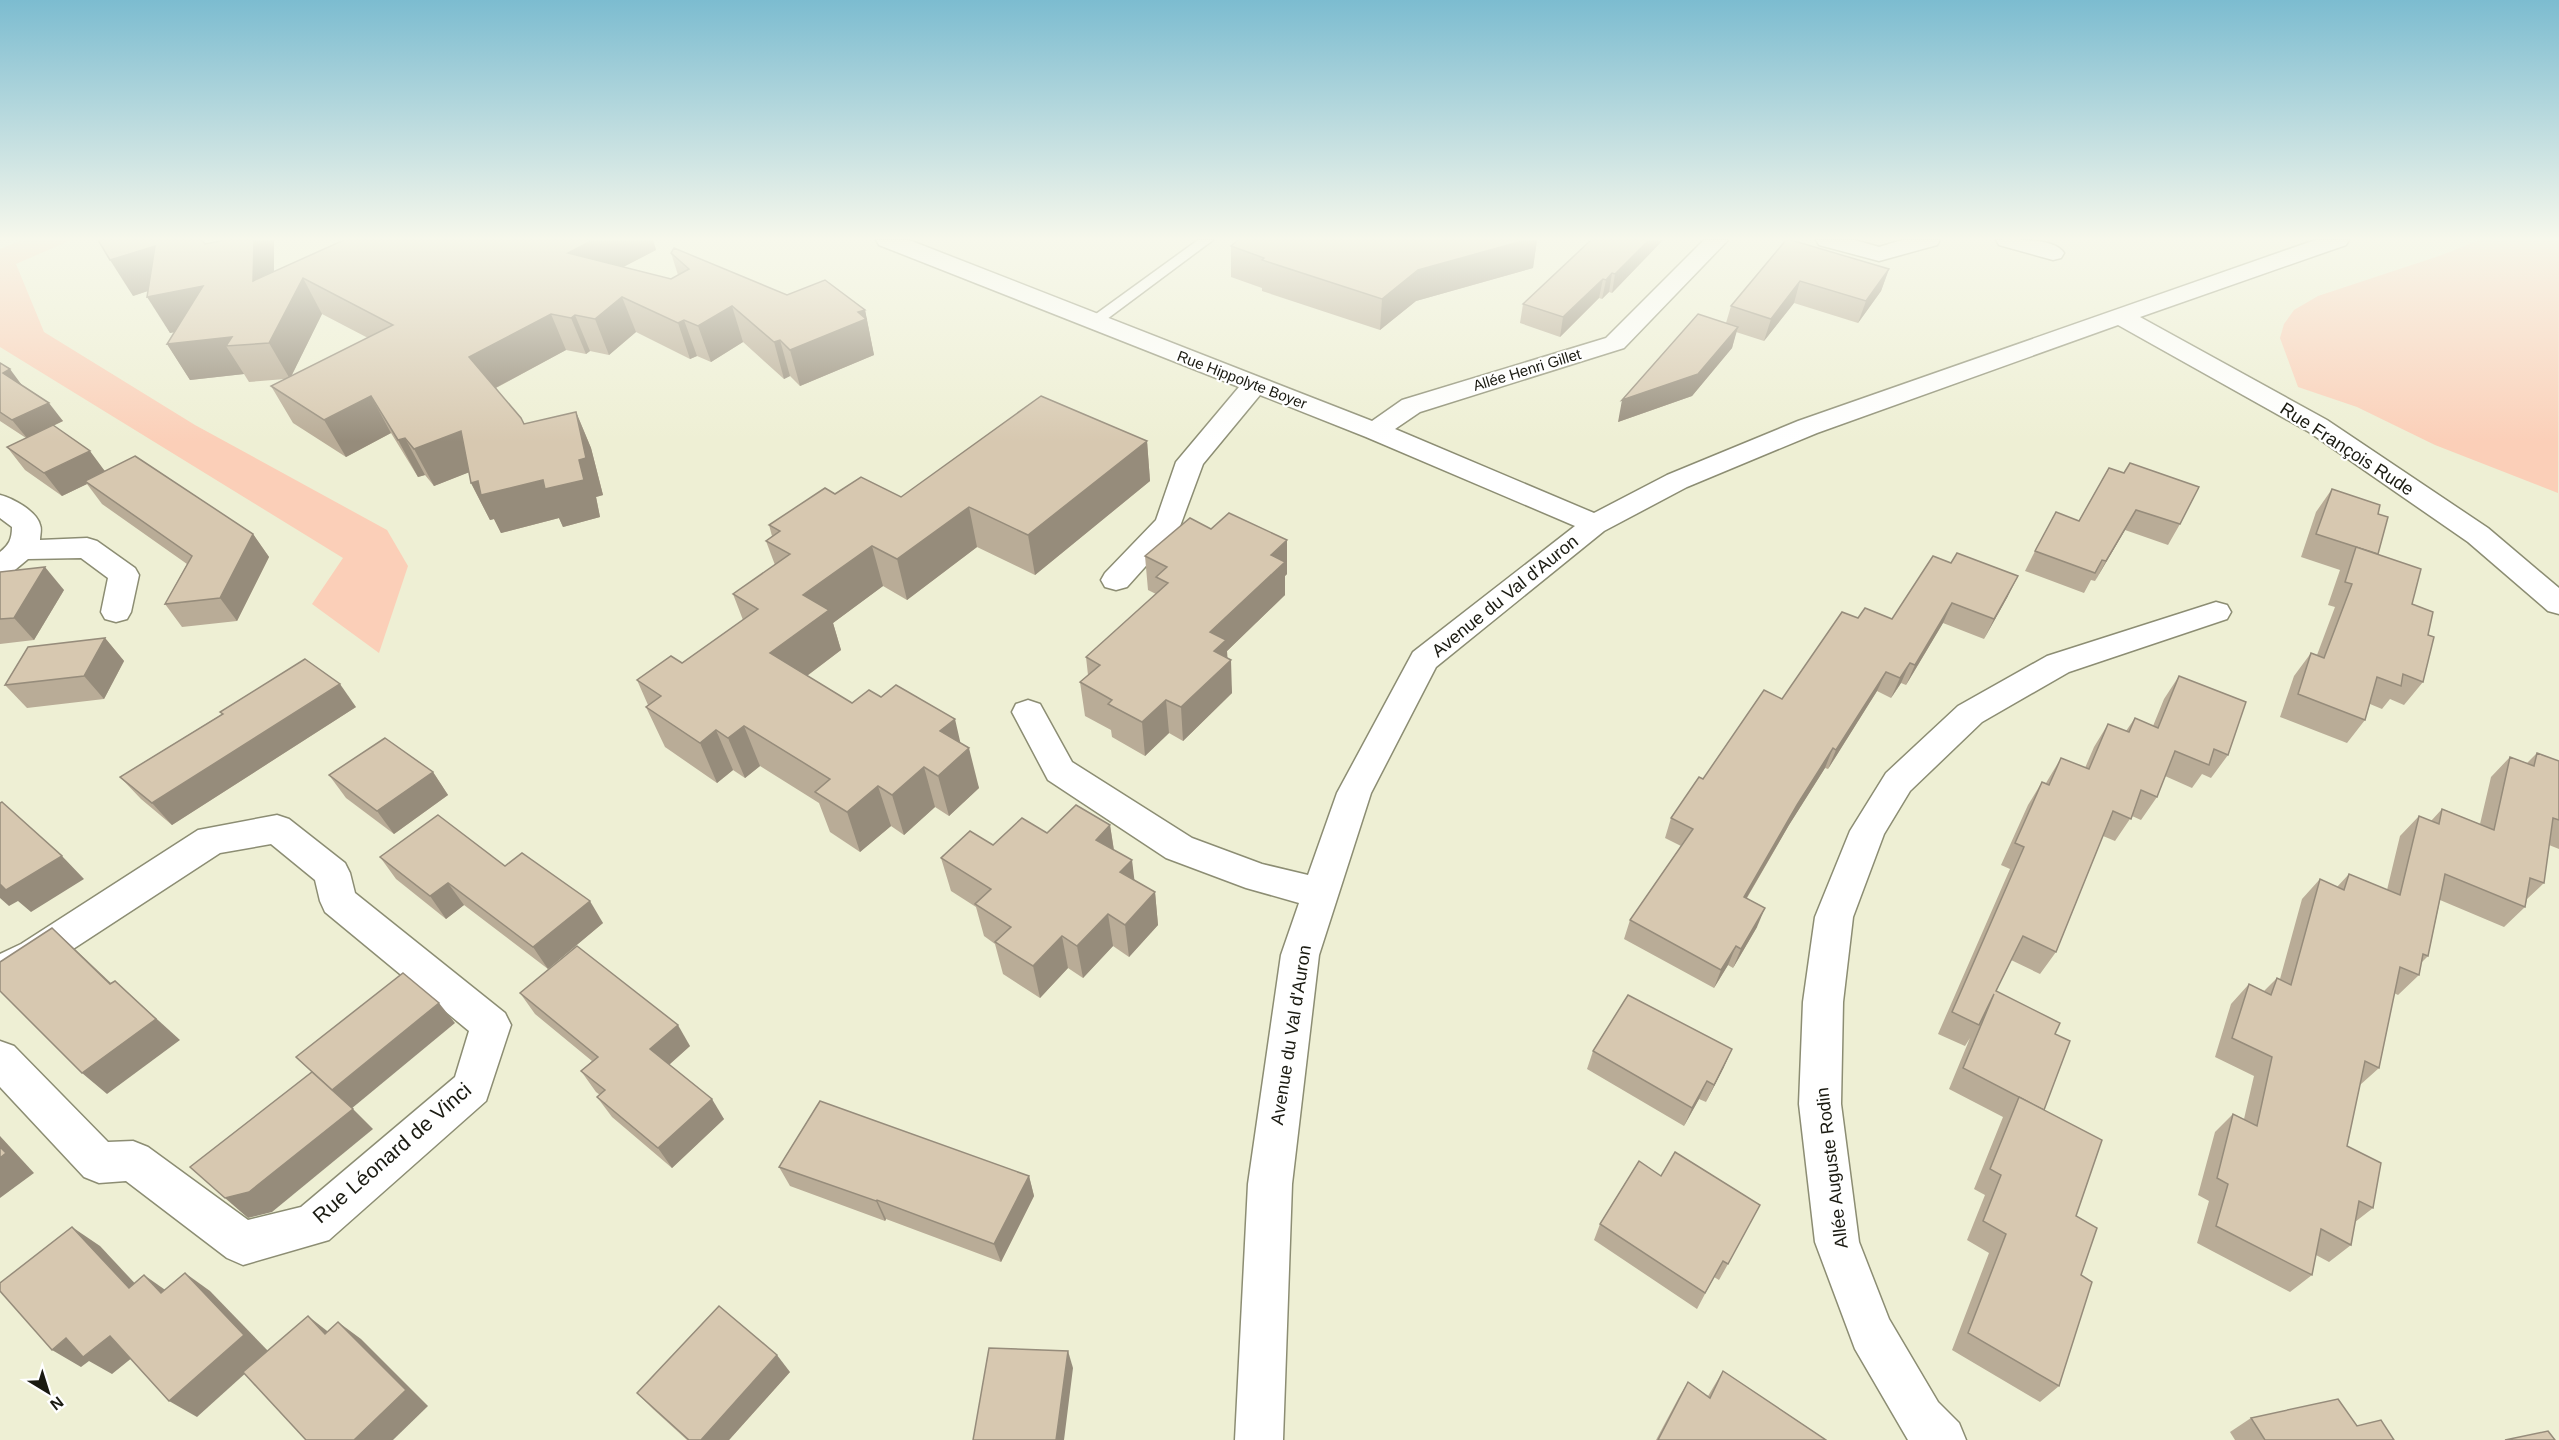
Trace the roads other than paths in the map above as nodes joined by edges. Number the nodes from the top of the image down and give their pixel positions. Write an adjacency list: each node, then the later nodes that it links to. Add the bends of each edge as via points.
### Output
1 (1057, 307): 6 (street, Rue Hippolyte Boyer)
2 (1114, 307): 6 (lane)
3 (1650, 307): 8 (street, Allée Henri Gillet, via 1615,343 1411,406)
4 (2145, 307): 5 (street, Avenue du Val d'Auron)
5 (2120, 316): 10 (street, Avenue du Val d'Auron, via 1806,427 1703,470 1621,508); 13 (street, Rue François Rude, via 2318,426 2478,535)
6 (1094, 322): 7 (street, Rue Hippolyte Boyer)
7 (1254, 385): 8 (street, Rue Hippolyte Boyer); 12 (street, via 1190,462 1169,523)
8 (1375, 431): 10 (street, Rue Hippolyte Boyer, via 1576,514)
9 (0, 504): 11 (street, via 26,524 28,537)
10 (1594, 525): 17 (street, Avenue du Val d'Auron, via 1424,660 1354,793)
11 (11, 559): 14 (street, via 87,548 124,575)
12 (1116, 580)
13 (2559, 604)
14 (116, 612)
15 (2216, 612): 21 (street, Allée Auguste Rodin, via 2058,664 1970,714 1898,782 1868,831 1834,917 1823,1002 1820,1104 1837,1242 1871,1333 1921,1419)
16 (1028, 712): 17 (street, via 1060,771 1179,848 1258,878)
17 (1321, 892): 20 (street, Avenue du Val d'Auron, via 1300,955 1270,1184)
18 (0, 972): 19 (street, Rue Léonard de Vinci, via 34,955 211,840 277,829 332,873 338,901 491,1025 472,1088 314,1225 243,1243 132,1161 99,1163)
19 (0, 1059)
20 (1259, 1440)
21 (1942, 1440)

